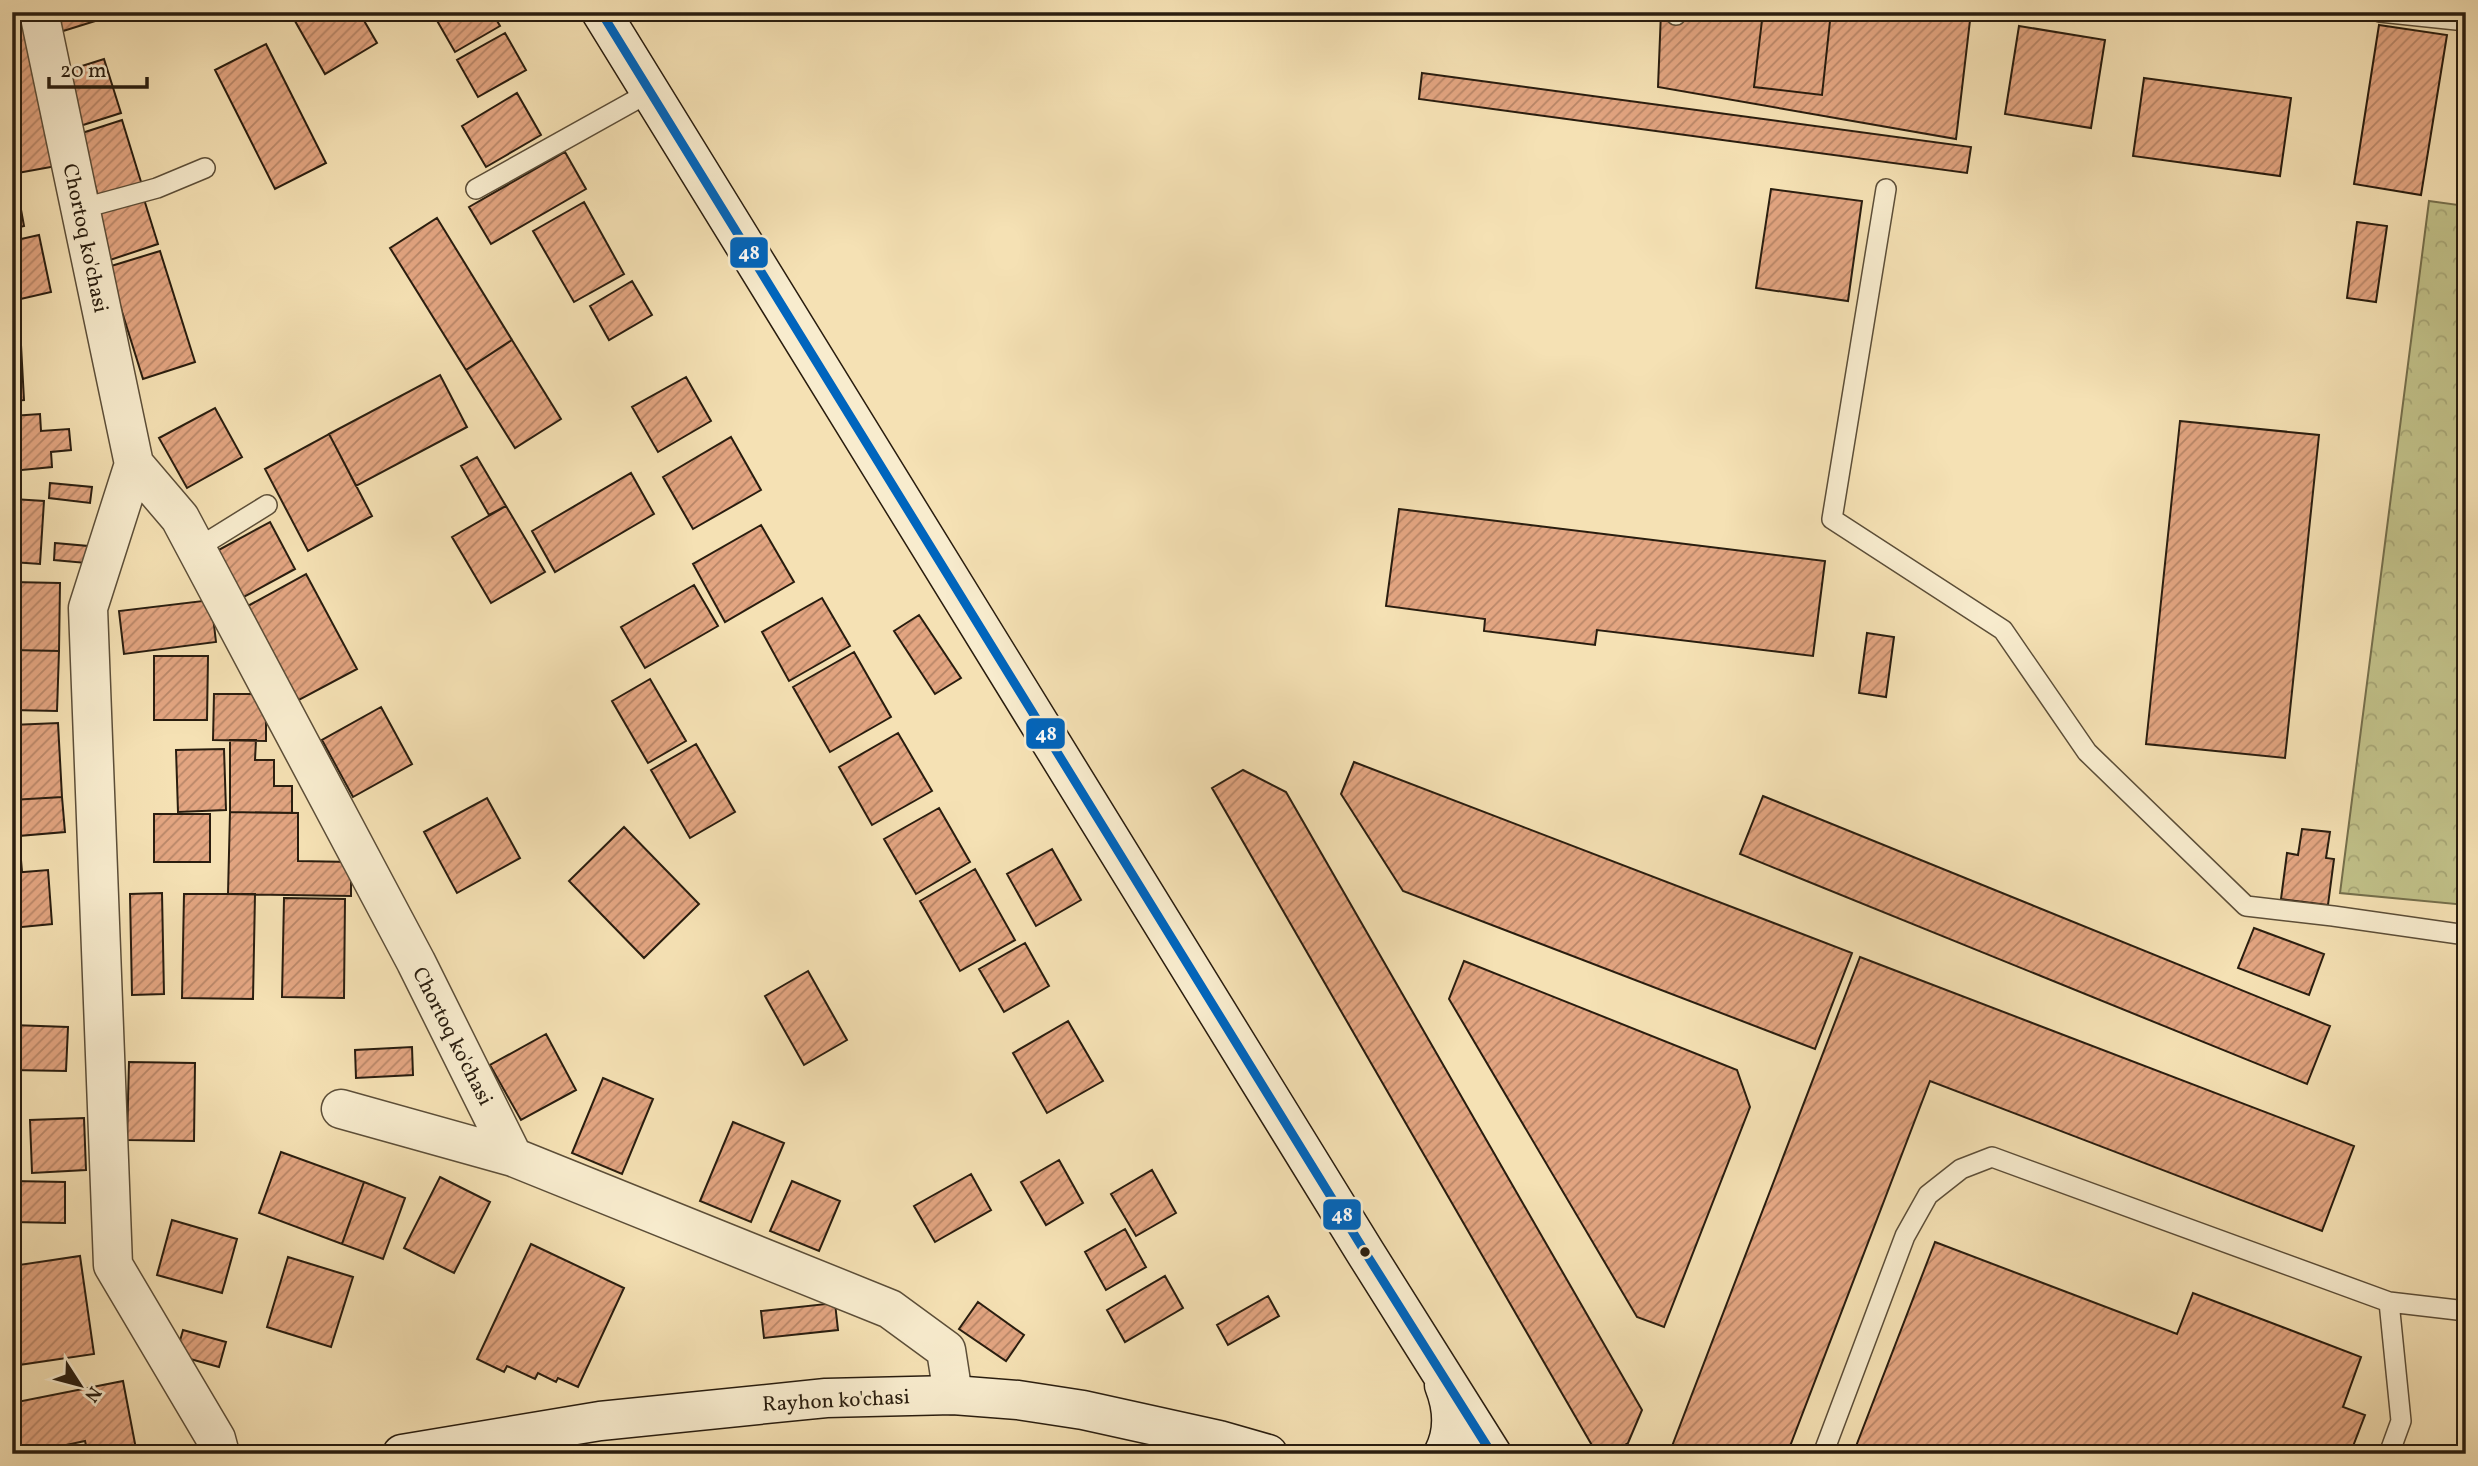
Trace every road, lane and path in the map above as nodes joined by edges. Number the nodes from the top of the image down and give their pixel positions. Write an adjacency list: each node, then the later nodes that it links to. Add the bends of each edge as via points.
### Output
1 (39, 12): 10 (street, Chortoq ko'chasi)
2 (601, 12): 6 (street)
3 (2380, 12): 4 (lane)
4 (2418, 14): 5 (lane)
5 (2466, 21)
6 (650, 92): 8 (lane); 19 (street)
7 (205, 168): 10 (lane, via 157,188)
8 (476, 189)
9 (1886, 189): 14 (lane, via 1832,519 2003,630 2087,752 2246,906)
10 (80, 209): 11 (street, Chortoq ko'chasi)
11 (134, 464): 13 (street, Chortoq ko'chasi, via 180,518); 21 (street, Chortoq ko'chasi, via 88,608 113,1265 216,1439)
12 (267, 505): 13 (lane)
13 (196, 549): 16 (street, Chortoq ko'chasi, via 416,962)
14 (2466, 935)
15 (341, 1109): 16 (street)
16 (513, 1157): 20 (street, via 890,1309 946,1350)
17 (2389, 1302): 18 (lane); 26 (lane, via 1992,1157 1961,1169 1928,1195 1905,1236); 27 (lane, via 2401,1421)
18 (2466, 1311)
19 (1439, 1370): 24 (street, via 1452,1417); 25 (street)
20 (954, 1395): 22 (street, Rayhon ko'chasi, via 826,1398 626,1419); 23 (street, Rayhon ko'chasi, via 1083,1410)
21 (220, 1454)
22 (402, 1454)
23 (1268, 1454)
24 (1443, 1454)
25 (1492, 1454)
26 (1823, 1454)
27 (2389, 1454)

